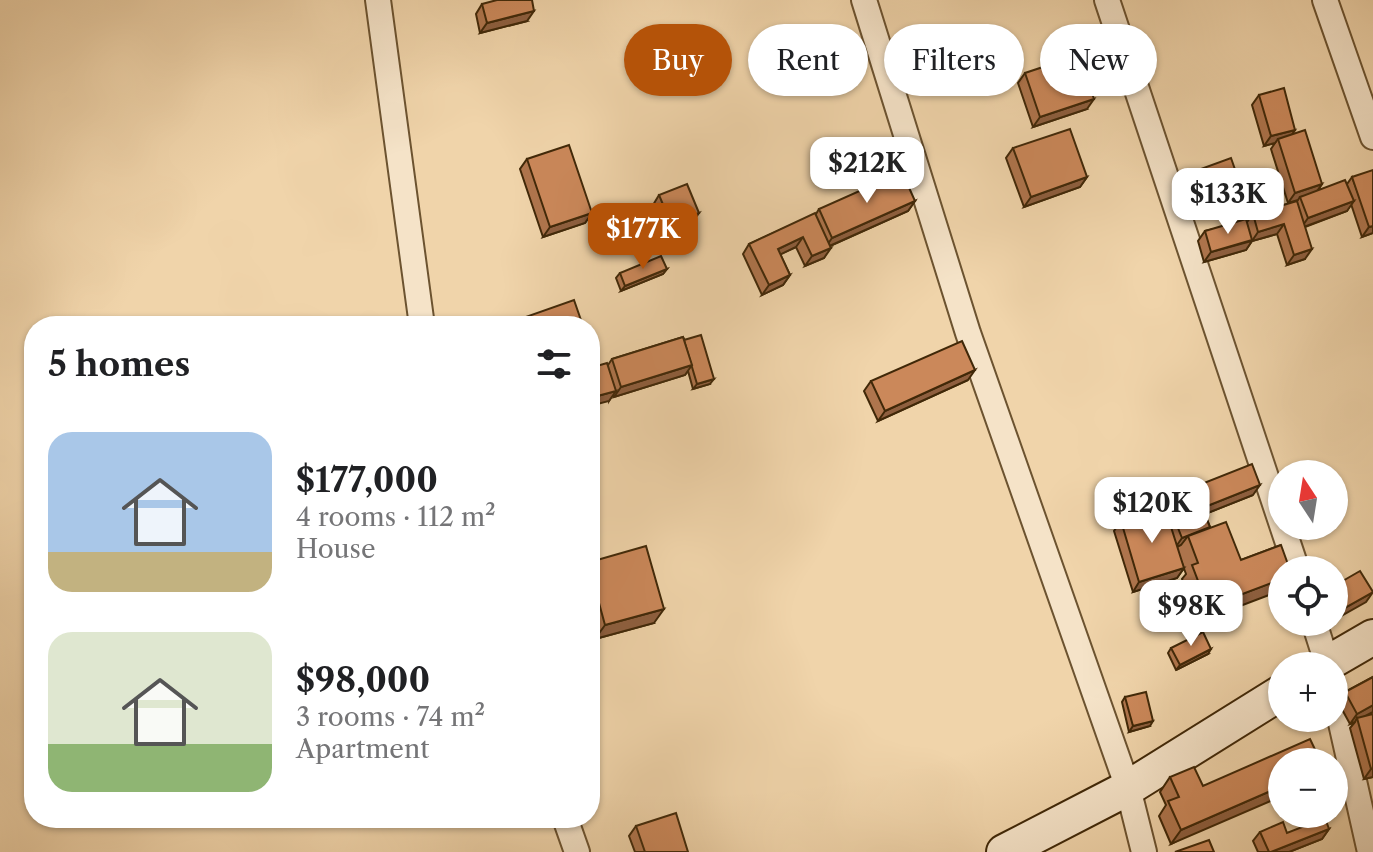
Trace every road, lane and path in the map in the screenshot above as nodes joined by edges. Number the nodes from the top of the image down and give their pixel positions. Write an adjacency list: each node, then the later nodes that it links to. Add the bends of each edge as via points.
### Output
1 (378, 0): 6 (street)
2 (864, 0): 12 (street, via 968,333)
3 (1107, 0): 7 (street)
4 (1325, 0): 5 (street)
5 (1373, 137)
6 (421, 316)
7 (1292, 556)
8 (1373, 637): 9 (street)
9 (1348, 656)
10 (1268, 701): 12 (street)
11 (1342, 732): 17 (street)
12 (1128, 788): 15 (street); 16 (street)
13 (569, 828): 14 (street)
14 (577, 852)
15 (1004, 852)
16 (1144, 852)
17 (1370, 852)

